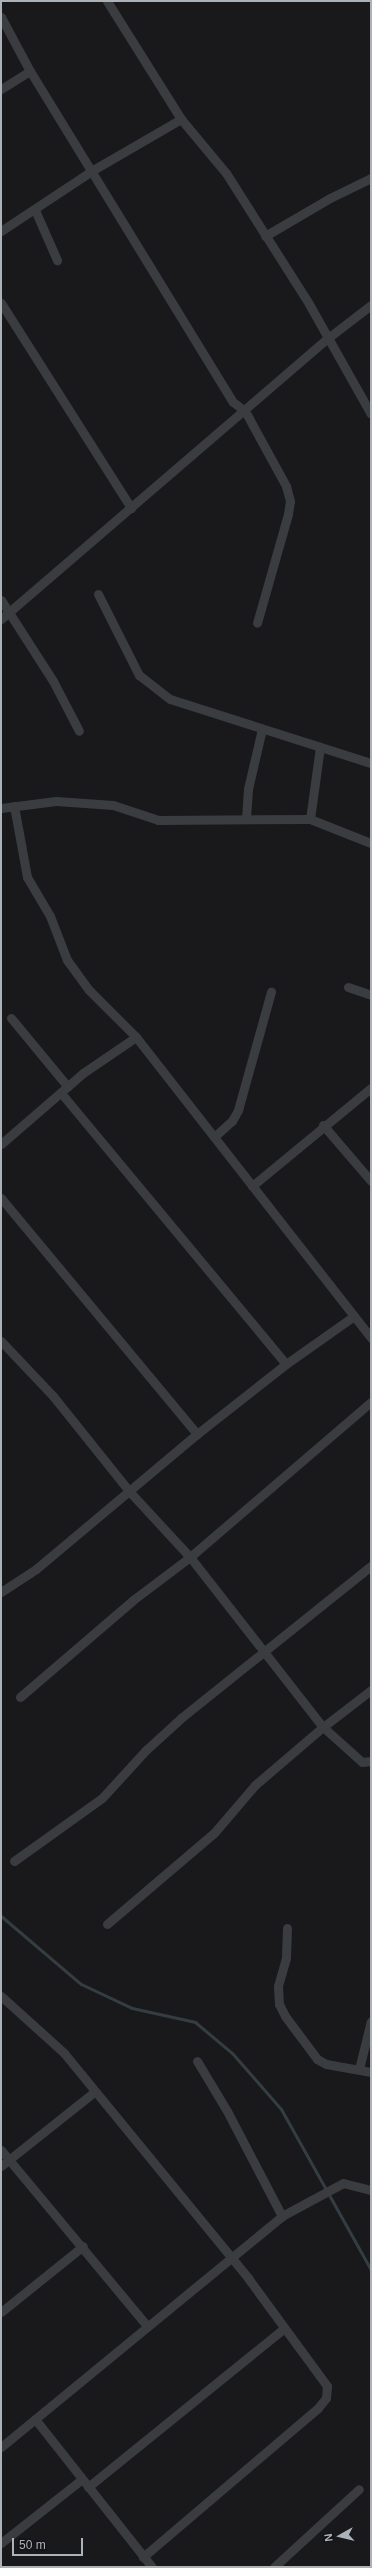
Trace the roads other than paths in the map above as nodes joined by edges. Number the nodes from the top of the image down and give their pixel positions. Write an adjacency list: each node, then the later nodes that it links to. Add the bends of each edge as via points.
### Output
1 (107, 1): 5 (street)
2 (1, 17): 3 (street)
3 (30, 71): 4 (street); 6 (street)
4 (1, 89)
5 (181, 119): 6 (street); 10 (street, via 226,173)
6 (93, 170): 8 (street); 15 (street, via 233,402)
7 (371, 178): 10 (street, via 330,198)
8 (34, 210): 9 (street); 11 (street)
9 (1, 231)
10 (265, 236): 14 (street)
11 (57, 260)
12 (1, 303): 17 (street)
13 (371, 305): 14 (street)
14 (328, 338): 15 (street); 16 (street)
15 (245, 411): 17 (street); 22 (street, via 286,486 290,501)
16 (371, 414)
17 (131, 508): 20 (street)
18 (98, 594): 23 (street, via 139,674 170,699)
19 (1, 600): 20 (street)
20 (8, 612): 21 (street); 24 (street, via 53,681)
21 (1, 619)
22 (257, 623)
23 (262, 729): 25 (street); 29 (street, via 248,789)
24 (79, 731)
25 (320, 747): 26 (street); 30 (street)
26 (371, 764)
27 (14, 806): 28 (street); 29 (street, via 56,801 113,805 158,820); 36 (street, via 27,877 50,916 61,950 89,990)
28 (1, 808)
29 (246, 818): 30 (street)
30 (310, 818): 31 (street)
31 (371, 843)
32 (348, 988): 34 (street)
33 (271, 992): 40 (street, via 238,1110 232,1121)
34 (371, 995)
35 (11, 1018): 38 (street)
36 (136, 1037): 38 (street); 40 (street)
37 (371, 1088): 39 (street)
38 (65, 1090): 41 (street); 48 (street)
39 (323, 1125): 42 (street); 43 (street)
40 (214, 1137): 43 (street)
41 (1, 1144)
42 (371, 1181)
43 (252, 1186): 45 (street)
44 (1, 1198): 50 (street)
45 (354, 1316): 46 (street); 48 (street)
46 (371, 1338)
47 (1, 1341): 51 (street, via 53,1396)
48 (286, 1364): 50 (street)
49 (371, 1402): 52 (street)
50 (197, 1434): 51 (street)
51 (129, 1491): 52 (street); 54 (street, via 36,1568)
52 (190, 1557): 55 (street); 57 (street, via 133,1600)
53 (371, 1566): 55 (street)
54 (1, 1592)
55 (267, 1652): 58 (street); 60 (street, via 181,1718 146,1750 102,1798)
56 (371, 1690): 58 (street)
57 (20, 1697)
58 (323, 1726): 59 (street, via 362,1762); 61 (street, via 255,1786 214,1833)
59 (371, 1761)
60 (14, 1861)
61 (107, 1924)
62 (286, 1928): 66 (street, via 286,1958 278,1986 279,2004 285,2016 317,2059 326,2064)
63 (1, 1996): 68 (street, via 64,2053)
64 (371, 2021): 66 (street)
65 (196, 2061): 73 (street, via 231,2118)
66 (359, 2069): 67 (street)
67 (371, 2072)
68 (94, 2092): 70 (street); 75 (street)
69 (1, 2150): 70 (street)
70 (10, 2159): 71 (street); 74 (street)
71 (1, 2166)
72 (371, 2190): 73 (street, via 343,2183)
73 (282, 2216): 75 (street)
74 (83, 2246): 76 (street); 77 (street)
75 (230, 2258): 77 (street); 78 (street)
76 (1, 2312)
77 (147, 2326): 79 (street)
78 (284, 2328): 82 (street); 85 (street, via 321,2375 327,2386 326,2398 261,2459)
79 (35, 2420): 80 (street); 81 (street)
80 (1, 2447)
81 (82, 2478): 82 (street); 84 (street)
82 (88, 2487): 85 (street)
83 (359, 2488): 87 (street)
84 (1, 2543)
85 (143, 2557): 86 (street)
86 (152, 2567)
87 (274, 2567)

